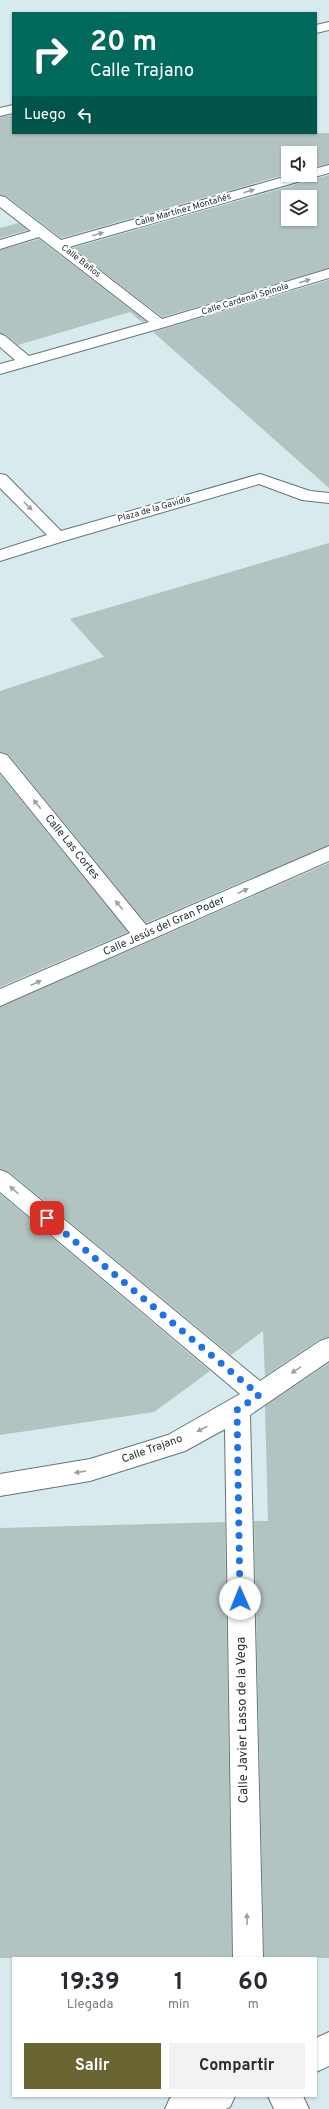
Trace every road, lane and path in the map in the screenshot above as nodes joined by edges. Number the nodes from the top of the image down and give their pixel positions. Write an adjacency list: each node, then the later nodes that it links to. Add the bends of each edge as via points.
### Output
1 (329, 26): 2 (street)
2 (317, 30)
3 (12, 109): 4 (street)
4 (0, 112)
5 (329, 168): 6 (street)
6 (317, 172)
7 (281, 182): 11 (street, Calle Martínez Montañés, one-way to 7)
8 (0, 200): 9 (street, Calle Baños)
9 (41, 232): 10 (street); 11 (street, Calle Baños)
10 (0, 245)
11 (60, 245): 13 (street, Calle Baños)
12 (329, 273): 13 (street, Calle Cardenal Spinola, one-way to 12)
13 (160, 324): 15 (street)
14 (0, 339): 15 (street)
15 (27, 362): 16 (street)
16 (0, 369)
17 (0, 479): 19 (street, one-way to 19)
18 (329, 498): 19 (street, Plaza de la Gavidia, via 308,496 260,479)
19 (58, 537): 20 (street, Plaza de la Gavidia)
20 (0, 556)
21 (0, 759): 23 (street, Calle Las Cortes, one-way to 21)
22 (329, 853): 23 (street, Calle Jesús del Gran Poder, one-way to 22)
23 (143, 935): 24 (street, Calle Jesús del Gran Poder, one-way to 23)
24 (0, 998)
25 (0, 1179): 27 (street, one-way to 25)
26 (329, 1348): 27 (street, Calle Trajano, one-way to 27)
27 (259, 1395): 28 (street, Calle Trajano)
28 (237, 1410): 29 (street, Calle Trajano, one-way to 29, via 176,1443 90,1470); 30 (street, Calle Javier Lasso de la Vega, one-way to 28)
29 (0, 1485)
30 (248, 1957)
31 (329, 2048): 32 (street)
32 (317, 2055)
33 (216, 2097): 35 (street)
34 (285, 2097): 36 (street)
35 (181, 2109)
36 (293, 2109)

